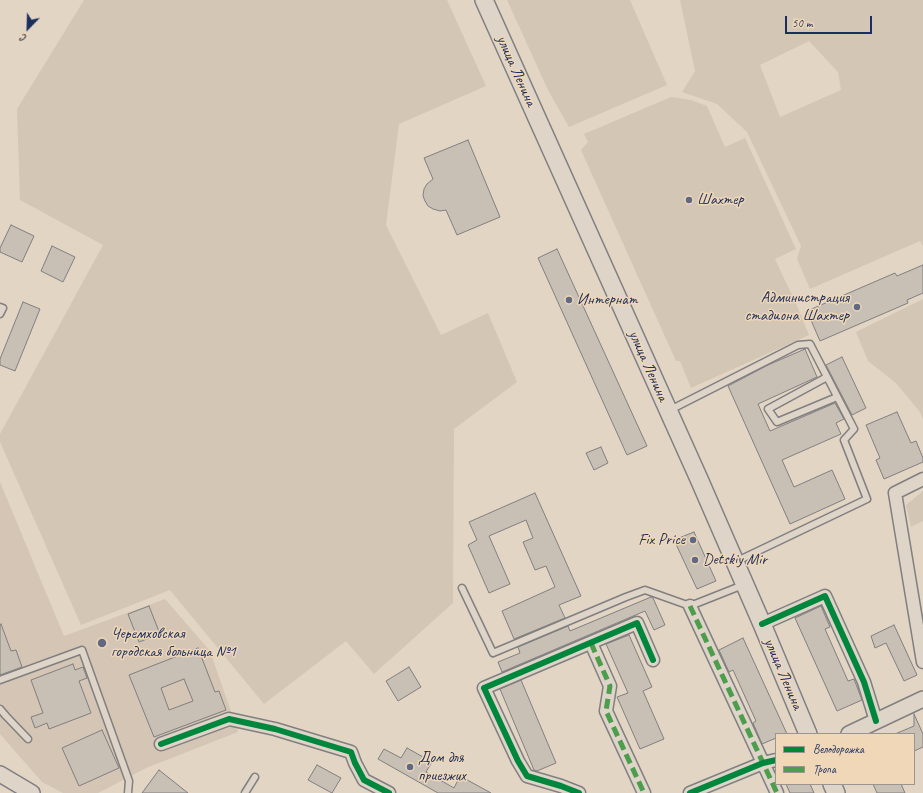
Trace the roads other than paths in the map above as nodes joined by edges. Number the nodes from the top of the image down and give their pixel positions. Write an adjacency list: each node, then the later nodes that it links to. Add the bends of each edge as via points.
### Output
1 (484, 0): 6 (main road, улица Ленина)
2 (0, 307): 3 (lane, via 3,308)
3 (0, 314)
4 (827, 377): 5 (lane); 5 (lane, via 768,409 777,422); 6 (lane, via 810,344 798,345)
5 (837, 397): 8 (lane, via 854,429 844,440 867,498)
6 (668, 410): 8 (main road, улица Ленина)
7 (923, 479): 15 (street, via 895,493)
8 (735, 562): 9 (main road, улица Ленина)
9 (744, 584): 11 (lane); 12 (main road, улица Ленина)
10 (462, 588): 11 (lane, via 493,653 645,590)
11 (690, 606): 25 (street)
12 (762, 624): 19 (street, via 825,596 864,682); 20 (main road, улица Ленина)
13 (591, 643): 14 (street, via 637,623); 32 (street, via 484,688 527,776); 33 (street, via 610,686 606,710)
14 (653, 660)
15 (923, 662)
16 (0, 680): 29 (lane, via 82,650 130,780)
17 (923, 699): 19 (street)
18 (0, 708): 22 (lane)
19 (876, 721): 21 (street)
20 (808, 733)
21 (851, 733)
22 (28, 739)
23 (161, 744): 31 (street, via 230,719 275,729 351,752 364,780)
24 (775, 760): 25 (street)
25 (763, 763): 34 (street); 35 (street)
26 (0, 774): 28 (street)
27 (255, 777): 30 (lane)
28 (32, 793)
29 (128, 793)
30 (245, 793)
31 (389, 793)
32 (579, 793)
33 (644, 793)
34 (690, 793)
35 (777, 793)

